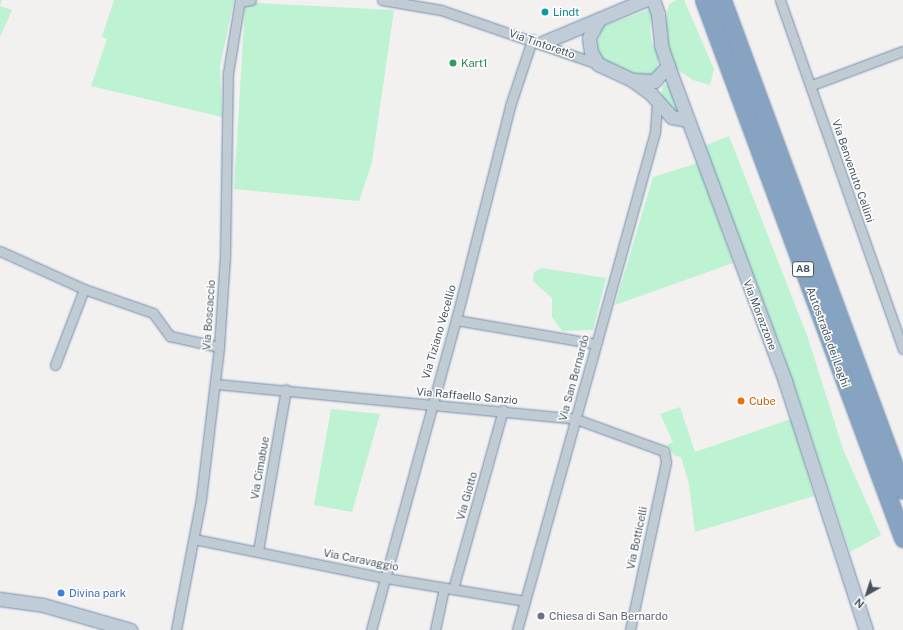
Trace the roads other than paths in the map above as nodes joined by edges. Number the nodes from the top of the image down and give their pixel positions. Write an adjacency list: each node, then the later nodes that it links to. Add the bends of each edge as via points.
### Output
1 (251, 0): 8 (street)
2 (382, 0): 12 (street, Via Tintoretto, via 441,10)
3 (654, 0): 10 (street, Via Morazzone)
4 (664, 0): 10 (street)
5 (704, 0): 36 (highway, Autostrada dei Laghi / A8)
6 (722, 0): 35 (highway, Autostrada dei Laghi / A8)
7 (780, 0): 17 (street, Via Benvenuto Cellini)
8 (240, 1): 26 (street, Via Boscaccio, via 228,73 226,257)
9 (638, 2): 11 (street)
10 (658, 14): 15 (street, Via Morazzone, via 658,33)
11 (599, 19): 12 (street); 14 (street, via 589,38 590,52)
12 (537, 42): 14 (street, Via Tintoretto); 24 (street, Via Tiziano Vecellio, via 510,106)
13 (903, 50): 17 (street)
14 (598, 64): 16 (street, Via Tintoretto)
15 (668, 66): 16 (street, via 654,81); 20 (street, Via Morazzone)
16 (632, 80): 18 (street, Via Tintoretto, via 651,94)
17 (812, 85): 27 (street, Via Benvenuto Cellini)
18 (657, 103): 19 (street, Via Tintoretto); 21 (street, Via San Bernardo)
19 (672, 117): 20 (street); 21 (street, Via San Bernardo, via 663,121)
20 (687, 120): 49 (street, Via Morazzone, via 785,381)
21 (655, 132): 25 (street, Via San Bernardo)
22 (0, 251): 23 (street)
23 (84, 289): 26 (street, via 153,313 170,336); 28 (street)
24 (456, 320): 25 (street); 31 (street, Via Tiziano Vecellio)
25 (596, 344): 33 (street, Via San Bernardo)
26 (219, 347): 29 (street, Via Boscaccio)
27 (903, 349)
28 (55, 365)
29 (215, 384): 30 (street, Via Raffaello Sanzio); 37 (street, Via Boscaccio)
30 (286, 389): 31 (street, Via Raffaello Sanzio); 38 (street, Via Cimabue)
31 (431, 406): 32 (street, Via Raffaello Sanzio); 39 (street, Via Tiziano Vecellio)
32 (504, 410): 33 (street, Via Raffaello Sanzio); 40 (street, Via Giotto)
33 (576, 419): 34 (street, Via Raffaello Sanzio); 42 (street, Via San Bernardo)
34 (664, 451): 48 (street, Via Botticelli, via 666,462)
35 (903, 490)
36 (903, 538)
37 (194, 539): 38 (street, Via Caravaggio); 44 (street, Via Boscaccio)
38 (258, 551): 39 (street, Via Caravaggio)
39 (386, 578): 40 (street, Via Caravaggio); 45 (street, Via Tiziano Vecellio)
40 (449, 588): 42 (street, Via Caravaggio); 46 (street, Via Giotto)
41 (0, 599): 43 (street, via 43,605)
42 (525, 601): 47 (street, Via San Bernardo)
43 (130, 630)
44 (176, 630)
45 (371, 630)
46 (435, 630)
47 (517, 630)
48 (630, 630)
49 (866, 630)

